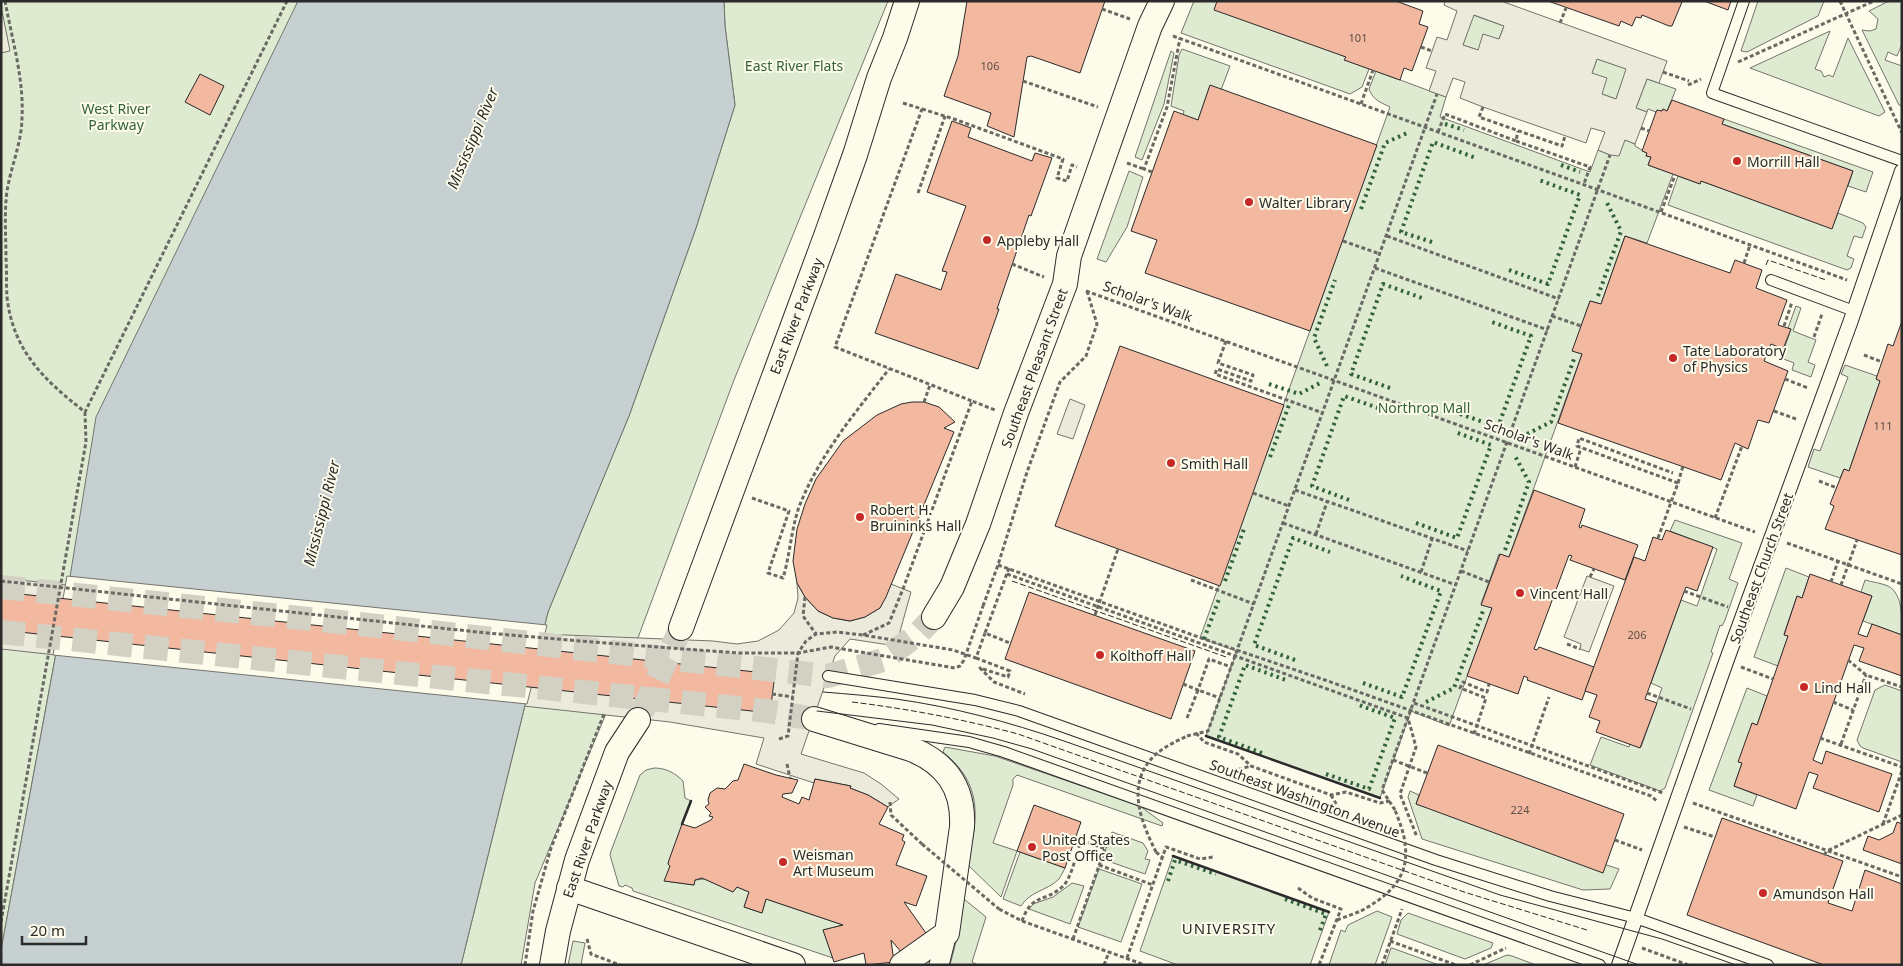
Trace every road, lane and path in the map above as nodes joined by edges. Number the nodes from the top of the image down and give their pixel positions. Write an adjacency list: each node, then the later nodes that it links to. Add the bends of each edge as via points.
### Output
1 (5, 1): 81 (path, via 23,101 5,208 7,297 11,319 30,360 56,390)
2 (287, 1): 81 (path)
3 (906, 1): 129 (street, East River Parkway, via 826,236)
4 (1162, 1): 128 (street, Southeast Pleasant Street, via 1150,26 1069,256 1066,284 1016,413 978,524 952,587)
5 (1744, 1): 18 (lane)
6 (1840, 1): 10 (path)
7 (1874, 1): 10 (path)
8 (1566, 8): 12 (path)
9 (1102, 9): 11 (path)
10 (1846, 14): 18 (path); 33 (path)
11 (1119, 15)
12 (1560, 23)
13 (1173, 36): 14 (path)
14 (1180, 38): 23 (path); 40 (path, via 1167,108)
15 (1421, 48): 16 (path)
16 (1432, 52)
17 (1373, 70): 23 (path)
18 (1719, 71): 19 (path, via 1689,83); 37 (lane, via 1712,92)
19 (1663, 72)
20 (1023, 80): 25 (path)
21 (1438, 94): 28 (path)
22 (903, 103): 26 (path)
23 (1361, 104): 28 (path)
24 (1483, 107): 30 (path, via 1479,117)
25 (1102, 108)
26 (922, 109): 27 (path); 72 (path, via 835,347)
27 (945, 116): 39 (path, via 1063,159 1057,178 1067,181 1072,165); 46 (path)
28 (1426, 127): 32 (path); 48 (path)
29 (1641, 128): 31 (path)
30 (1518, 130): 34 (path, via 1562,146); 35 (path)
31 (1650, 131)
32 (1438, 132): 35 (path, via 1445,114); 44 (path)
33 (1902, 133)
34 (1565, 136)
35 (1516, 141): 44 (path, via 1590,167)
36 (1610, 155): 45 (path)
37 (1902, 161)
38 (1127, 163): 40 (path)
39 (1080, 168)
40 (1144, 169): 42 (path)
41 (1902, 171): 57 (street, Southeast Church Street)
42 (1152, 172)
43 (1675, 175): 47 (path)
44 (1584, 184): 45 (path)
45 (1598, 189): 47 (path); 61 (path)
46 (918, 193)
47 (1661, 212): 50 (path)
48 (1386, 236): 51 (path); 61 (path)
49 (1343, 241): 51 (path)
50 (1750, 245): 52 (path); 57 (path)
51 (1380, 254): 54 (path)
52 (1744, 263)
53 (1012, 264): 55 (path)
54 (1375, 268): 67 (path); 74 (path)
55 (1037, 274)
56 (1771, 280): 59 (lane)
57 (1863, 285): 62 (street, Southeast Church Street)
58 (1081, 289): 60 (path, Scholar's Walk)
59 (1797, 290): 62 (lane); 66 (path)
60 (1087, 291): 69 (path, Scholar's Walk); 109 (path, via 1097,324 1086,356 1060,382)
61 (1558, 299): 64 (path)
62 (1854, 311): 76 (street, Southeast Church Street)
63 (1822, 313): 68 (path)
64 (1552, 316): 65 (path); 67 (path)
65 (1581, 326)
66 (1784, 326)
67 (1548, 330): 84 (path)
68 (1814, 337)
69 (1226, 341): 74 (path, Scholar's Walk); 82 (path, via 1218,363 1253,376 1251,381 1217,368 1215,374)
70 (1864, 355): 71 (path)
71 (1882, 362)
72 (890, 369): 75 (path); 95 (path, via 832,444 814,474 792,530 783,578 768,573 789,511)
73 (1785, 379): 76 (path)
74 (1334, 381): 82 (path); 84 (path, Scholar's Walk)
75 (930, 385): 77 (path); 78 (path)
76 (1824, 394): 83 (street, Southeast Church Street)
77 (972, 401): 79 (path); 132 (path, via 889,623)
78 (924, 402)
79 (996, 410)
80 (1774, 411): 83 (path)
81 (85, 412): 209 (path, via 86,442)
82 (1323, 413): 93 (path)
83 (1813, 426): 102 (street, Southeast Church Street)
84 (1507, 442): 88 (path, Scholar's Walk); 107 (path)
85 (1742, 446): 99 (path)
86 (1581, 448): 88 (path); 89 (path, via 1577,446 1579,438); 91 (path)
87 (1683, 466): 91 (path)
88 (1574, 467): 97 (path, Scholar's Walk)
89 (1673, 473)
90 (1819, 480): 92 (path)
91 (1678, 482): 97 (path)
92 (1837, 488)
93 (1295, 490): 96 (path); 98 (path)
94 (1253, 493): 98 (path)
95 (749, 497)
96 (1327, 502): 101 (path); 104 (path)
97 (1671, 502): 99 (path, Scholar's Walk); 103 (path)
98 (1288, 506): 100 (path)
99 (1715, 518): 102 (path, Scholar's Walk)
100 (1283, 523): 101 (path); 125 (path)
101 (1316, 534): 113 (path)
102 (1772, 537): 108 (path, Scholar's Walk); 126 (street, Southeast Church Street)
103 (1658, 538)
104 (1432, 539): 107 (path); 113 (path)
105 (1857, 540): 122 (path, bridge)
106 (1118, 549): 127 (path, bridge)
107 (1468, 552): 112 (path)
108 (1838, 562): 119 (path); 121 (path, Scholar's Walk)
109 (998, 565): 110 (path); 138 (path, bridge)
110 (1009, 568): 114 (path); 136 (path)
111 (1594, 569): 115 (path)
112 (1461, 571): 118 (path); 120 (path)
113 (1421, 572): 120 (path)
114 (1007, 574): 130 (path); 139 (path)
115 (1590, 577)
116 (1191, 580): 125 (path)
117 (1, 581): 137 (path, bridge, via 487,633 738,653)
118 (1489, 582)
119 (1831, 582)
120 (1456, 584): 158 (path)
121 (1902, 584)
122 (1840, 585)
123 (1684, 591): 126 (path)
124 (805, 597): 131 (path, via 803,616)
125 (1254, 604): 136 (path)
126 (1744, 613): 162 (street, Southeast Church Street)
127 (1095, 615)
128 (934, 617)
129 (681, 628)
130 (985, 633): 133 (path); 140 (path, bridge)
131 (816, 634): 132 (path, bridge); 137 (path, bridge)
132 (863, 635): 138 (path, bridge)
133 (1010, 643)
134 (1567, 644): 135 (path)
135 (1580, 649)
136 (1237, 650): 139 (path); 160 (path)
137 (798, 653): 138 (path, bridge, via 831,647 955,668 960,666); 154 (path, bridge)
138 (966, 655): 140 (path, bridge)
139 (1235, 656): 142 (path); 164 (path)
140 (976, 658): 143 (path, via 1010,671 1008,677)
141 (1848, 660): 145 (path)
142 (1231, 667): 151 (path, via 1209,659); 156 (path)
143 (984, 668)
144 (1761, 675): 147 (path)
145 (1866, 675): 150 (path); 159 (path)
146 (828, 676): 206 (lane, Southeast Washington Avenue, via 966,698 1019,711 1461,868)
147 (1773, 679)
148 (1183, 684): 151 (path)
149 (1489, 684): 167 (path, via 1487,692 1463,682 1460,688 1486,698)
150 (1902, 687)
151 (1198, 690): 156 (path); 163 (path)
152 (1647, 693): 162 (path)
153 (772, 694): 154 (path)
154 (793, 697): 171 (path, bridge, via 788,736)
155 (1549, 697): 173 (path)
156 (1220, 698): 168 (path, via 1208,731)
157 (1833, 702): 159 (path)
158 (1414, 703): 160 (path); 167 (path)
159 (1853, 710): 172 (path)
160 (1411, 711): 164 (path); 169 (path)
161 (604, 714): 218 (path, via 551,848 532,911)
162 (1708, 715): 182 (street, Southeast Church Street)
163 (1187, 718)
164 (1408, 718): 175 (path); 177 (path, via 1416,747)
165 (814, 719): 210 (street, via 926,755 950,778 963,811); 230 (lane, via 969,742 1004,752)
166 (638, 720): 203 (street, East River Parkway, via 617,752)
167 (1477, 726): 169 (path); 173 (path)
168 (1196, 733): 183 (path, via 1204,742 1238,754 1251,766 1331,795 1346,792 1380,803); 199 (path, bridge, via 1166,746 1153,757 1139,787 1141,818 1156,852)
169 (1474, 734): 174 (path)
170 (1820, 738): 172 (path)
171 (779, 739)
172 (1840, 744): 178 (path)
173 (1532, 746): 174 (path); 182 (path)
174 (1529, 754): 185 (path, via 1651,796)
175 (1393, 760): 177 (path); 183 (path, via 1382,790)
176 (787, 764): 181 (path)
177 (1409, 767): 180 (path); 194 (path, via 1400,794)
178 (1902, 767)
179 (1902, 771): 188 (path)
180 (1427, 773)
181 (790, 778)
182 (1678, 798): 187 (street, Southeast Church Street); 196 (path)
183 (1390, 801): 207 (path, bridge, via 1407,855 1395,887 1357,913)
184 (890, 802): 208 (path, bridge, via 891,814 922,844 999,909)
185 (1660, 804)
186 (1902, 815): 188 (path)
187 (1670, 822): 190 (path); 197 (street, Southeast Church Street)
188 (1882, 825): 196 (path)
189 (1110, 835): 195 (path)
190 (1715, 837)
191 (1076, 838): 192 (path)
192 (1081, 840): 195 (path); 208 (path, via 1066,883 1030,904)
193 (1615, 840): 197 (path)
194 (1420, 842)
195 (1105, 849): 200 (path)
196 (1826, 853): 201 (path)
197 (1658, 856): 206 (street, Southeast Church Street)
198 (1213, 857): 199 (path, via 1200,859 1166,847)
199 (1163, 858): 202 (path)
200 (1099, 865): 202 (path); 212 (path)
201 (1902, 877)
202 (1153, 885): 217 (path)
203 (569, 888): 219 (street, East River Parkway); 221 (street)
204 (1298, 888): 207 (path, via 1312,898 1341,909)
205 (1403, 907): 213 (path)
206 (1636, 918): 214 (street, Southeast Church Street); 233 (lane, Southeast Washington Avenue)
207 (1337, 920): 226 (path)
208 (1022, 921): 212 (path)
209 (1, 922)
210 (947, 933): 222 (street); 223 (street)
211 (587, 939): 220 (path, via 591,954)
212 (1073, 939): 216 (path)
213 (1390, 941): 227 (path); 228 (path)
214 (1627, 943): 231 (street, Southeast Church Street); 232 (path)
215 (1511, 946): 229 (path)
216 (1109, 952): 217 (path); 224 (path)
217 (1127, 958): 225 (path)
218 (525, 965)
219 (552, 965)
220 (620, 965)
221 (793, 965)
222 (902, 965)
223 (939, 965)
224 (1104, 965)
225 (1145, 965)
226 (1320, 965)
227 (1382, 965)
228 (1456, 965)
229 (1470, 965)
230 (1600, 965)
231 (1619, 965)
232 (1688, 965)
233 (1768, 965)

